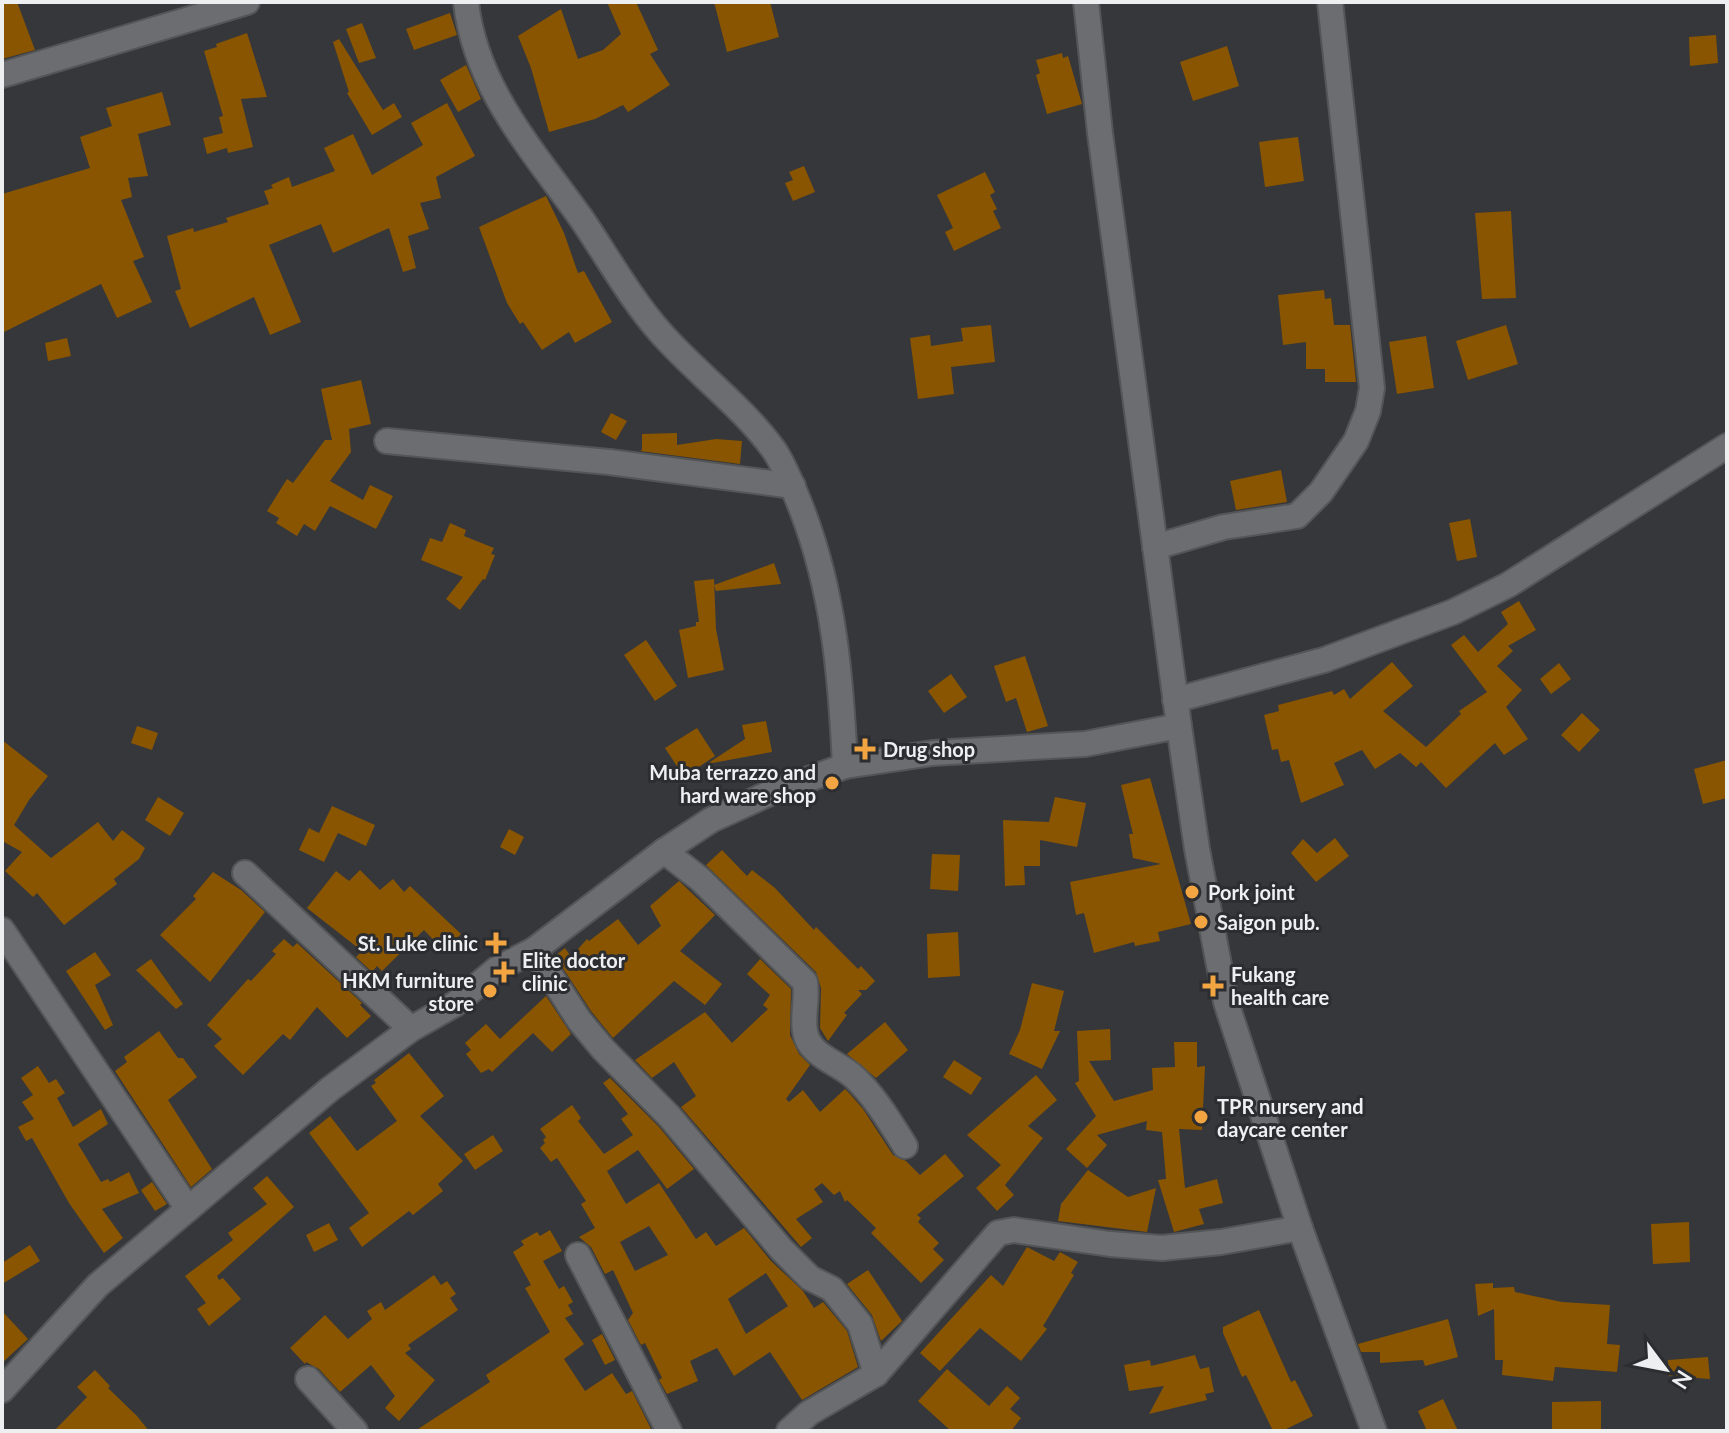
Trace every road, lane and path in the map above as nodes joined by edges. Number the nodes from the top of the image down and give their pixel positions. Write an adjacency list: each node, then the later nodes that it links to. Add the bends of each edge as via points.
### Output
1 (247, 2): 5 (street)
2 (466, 2): 8 (street, via 478,58 533,155 660,332 774,451)
3 (1086, 2): 9 (street)
4 (1330, 2): 9 (street, via 1372,388 1368,411 1336,471 1297,516 1224,527)
5 (2, 75)
6 (387, 441): 8 (street)
7 (1727, 446): 10 (street, via 1508,585 1453,612 1324,660)
8 (793, 486): 12 (street, via 832,614 842,681)
9 (1155, 547): 10 (street)
10 (1175, 700): 11 (street)
11 (1179, 726): 12 (street, via 1085,744 933,753); 20 (street, via 1226,1002)
12 (845, 766): 13 (street, via 723,814)
13 (664, 851): 16 (street); 18 (street, via 805,982 810,1044 854,1077)
14 (245, 873): 17 (street)
15 (2, 930): 19 (street)
16 (534, 950): 17 (street, via 497,969 455,1004); 22 (street, via 603,1049 670,1117 782,1250 810,1278 832,1289 860,1324)
17 (411, 1029): 19 (street, via 330,1089)
18 (905, 1146)
19 (188, 1209): 24 (street, via 98,1285)
20 (1300, 1228): 22 (street, via 1162,1248 1014,1230 998,1233); 28 (street)
21 (578, 1255): 26 (street)
22 (876, 1374): 27 (street, via 809,1413)
23 (308, 1379): 25 (street)
24 (2, 1390)
25 (355, 1431)
26 (669, 1431)
27 (789, 1431)
28 (1374, 1431)

